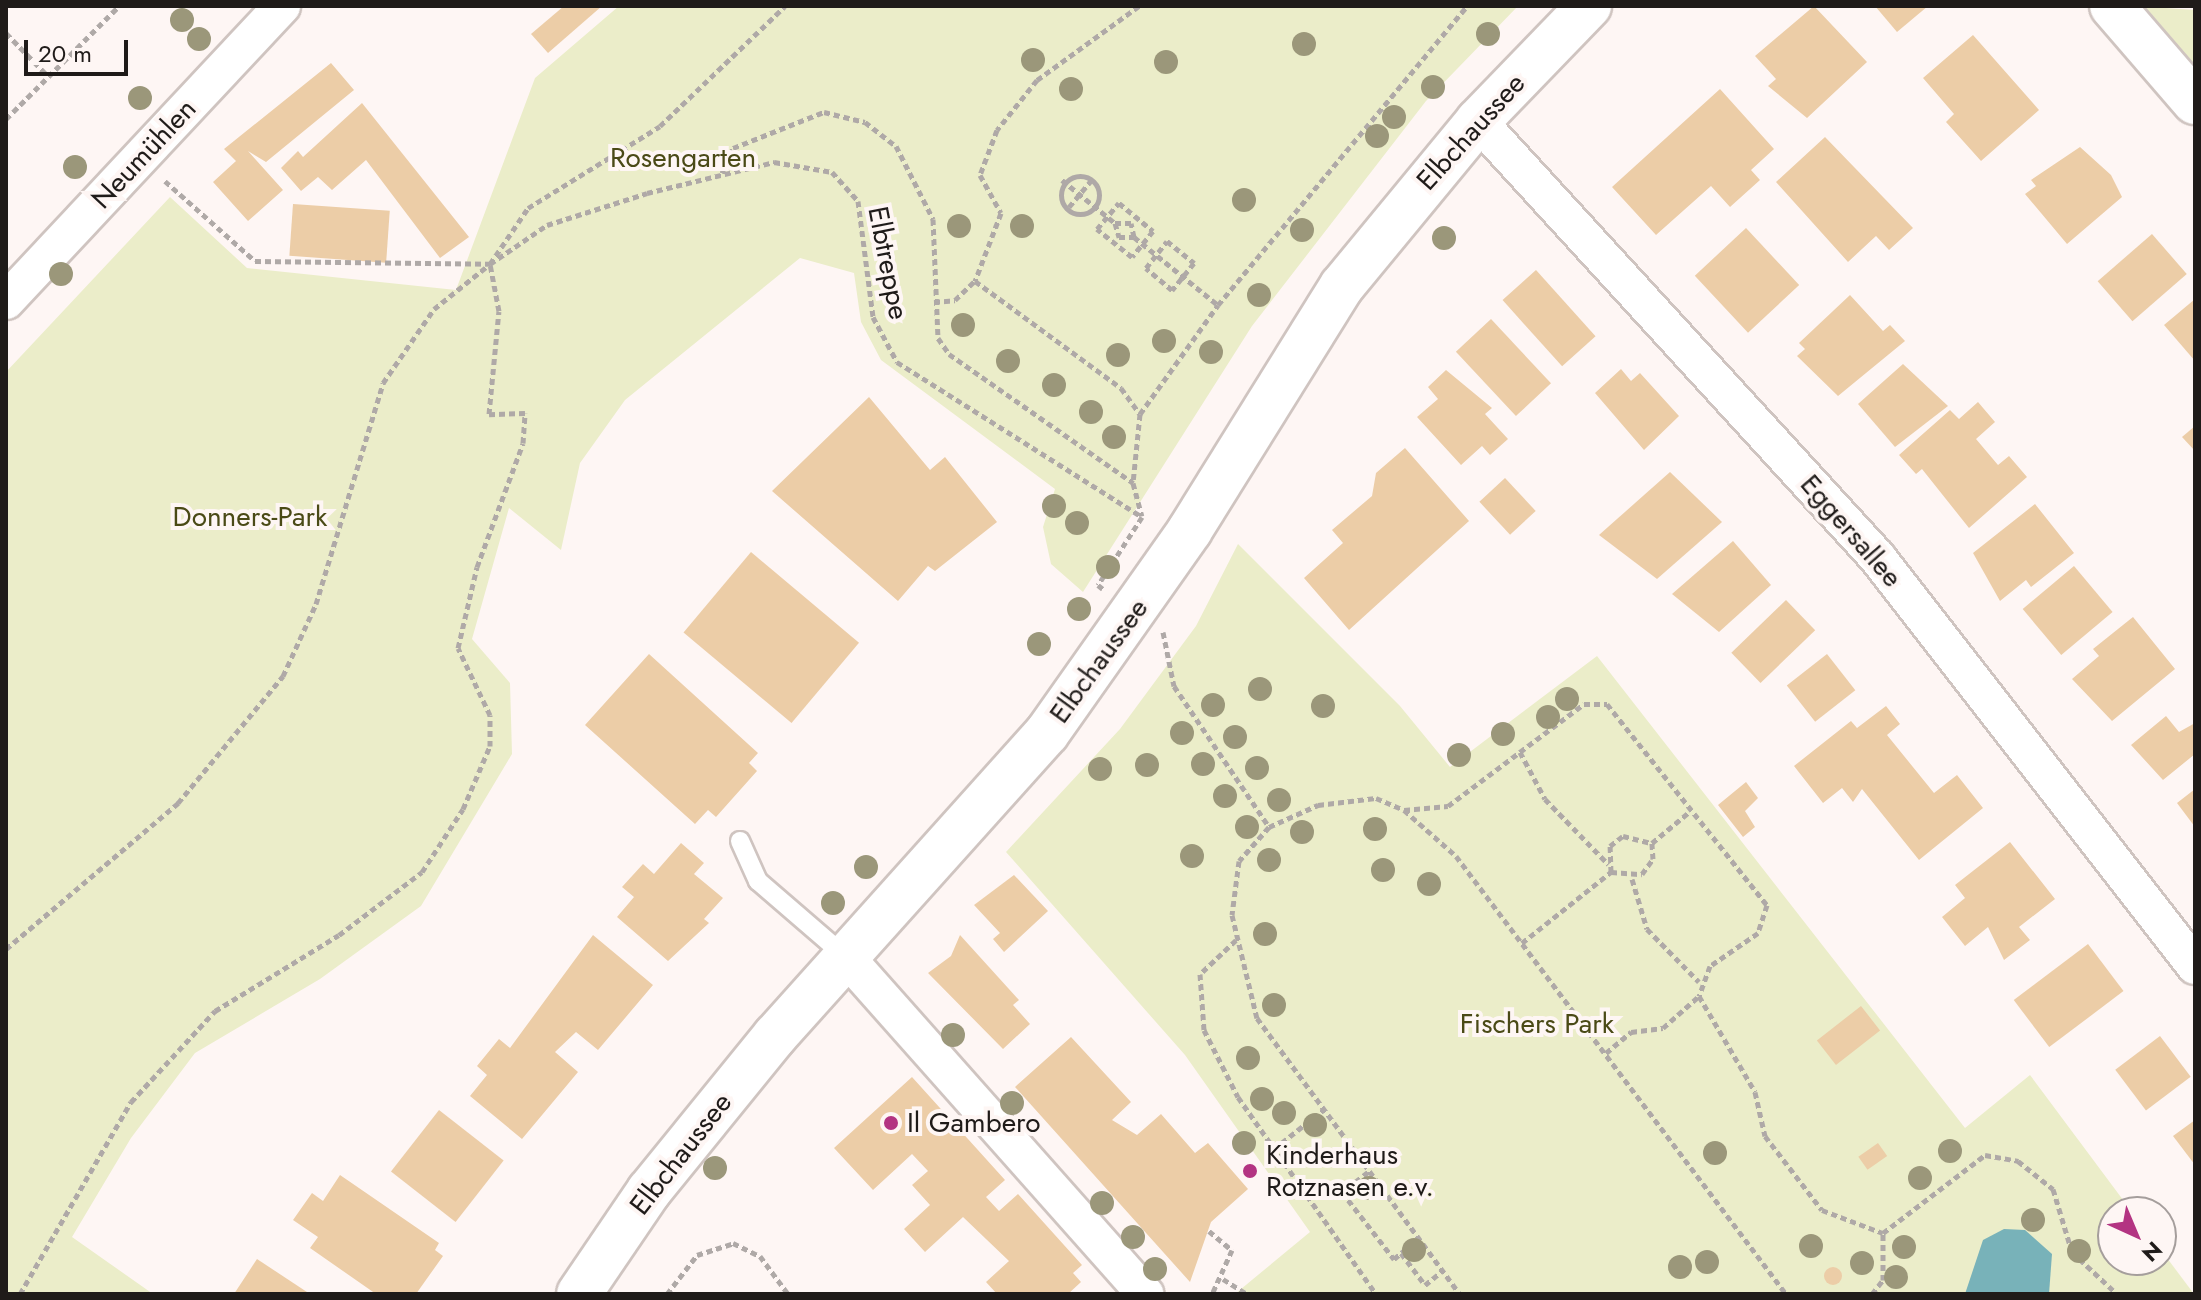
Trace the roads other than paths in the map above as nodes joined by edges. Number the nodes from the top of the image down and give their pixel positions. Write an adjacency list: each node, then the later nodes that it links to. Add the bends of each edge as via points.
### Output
1 (282, 6): 6 (street, Neumühlen)
2 (1589, 6): 5 (main road, Elbchaussee)
3 (2112, 6): 4 (main road)
4 (2195, 102)
5 (1478, 121): 8 (main road, Elbchaussee, via 1342,286 1190,530 1047,733); 9 (street, Eggersallee, via 1877,557)
6 (6, 301)
7 (740, 841): 8 (lane, via 758,881)
8 (846, 957): 10 (main road, Elbchaussee, via 698,1129); 11 (street)
9 (2195, 966)
10 (579, 1294)
11 (1145, 1294)

